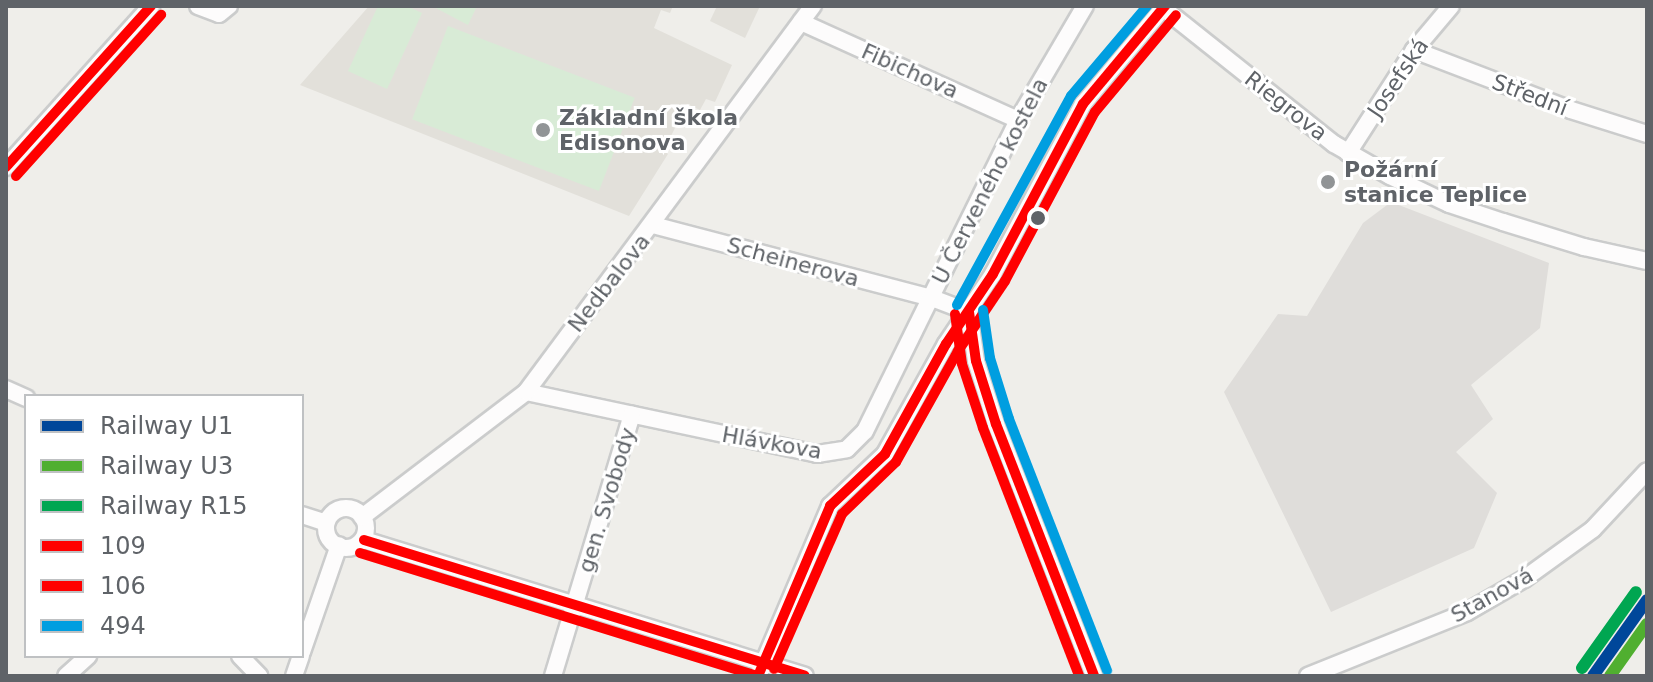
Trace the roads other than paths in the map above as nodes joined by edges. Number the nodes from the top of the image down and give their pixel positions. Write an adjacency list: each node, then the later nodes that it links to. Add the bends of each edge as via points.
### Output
1 (151, 6): 13 (street)
2 (198, 6): 3 (street, via 219,14)
3 (229, 6)
4 (813, 6): 8 (street, Nedbalova)
5 (1085, 6): 10 (street, U Červeného kostela)
6 (1451, 6): 9 (street, Josefská)
7 (1164, 7): 12 (street, Riegrova); 17 (street, U Červeného kostela, via 1083,104)
8 (801, 22): 10 (street, Fibichova); 14 (street, Nedbalova)
9 (1414, 50): 11 (street, Střední); 12 (street, Josefská)
10 (1018, 120): 16 (street, U Červeného kostela)
11 (1647, 134)
12 (1348, 153): 15 (street, Riegrova, via 1449,204)
13 (6, 167)
14 (653, 225): 16 (street, Scheinerova); 18 (street, Nedbalova)
15 (1647, 261)
16 (932, 298): 17 (street, U Červeného kostela); 19 (street, Hlávkova, via 865,431 847,449 817,454)
17 (969, 312): 30 (street, via 885,454 830,506); 35 (street, via 976,361 996,424)
18 (526, 392): 19 (street, Hlávkova); 22 (street, Nedbalova)
19 (632, 415): 26 (street, gen. Svobody)
20 (1647, 471): 36 (street, Stanová, via 1593,529 1524,579 1467,612)
21 (304, 516): 23 (street)
22 (362, 517): 23 (street, via 340,510); 24 (street, via 368,528)
23 (324, 522): 25 (street, via 327,536)
24 (364, 540): 25 (street); 26 (street)
25 (339, 545): 27 (street)
26 (574, 607): 30 (street); 33 (street, gen. Svobody)
27 (304, 645)
28 (86, 658): 31 (street)
29 (242, 658): 32 (street)
30 (760, 670): 34 (street)
31 (66, 676)
32 (259, 676)
33 (553, 676)
34 (805, 676)
35 (1094, 676)
36 (1308, 676)

